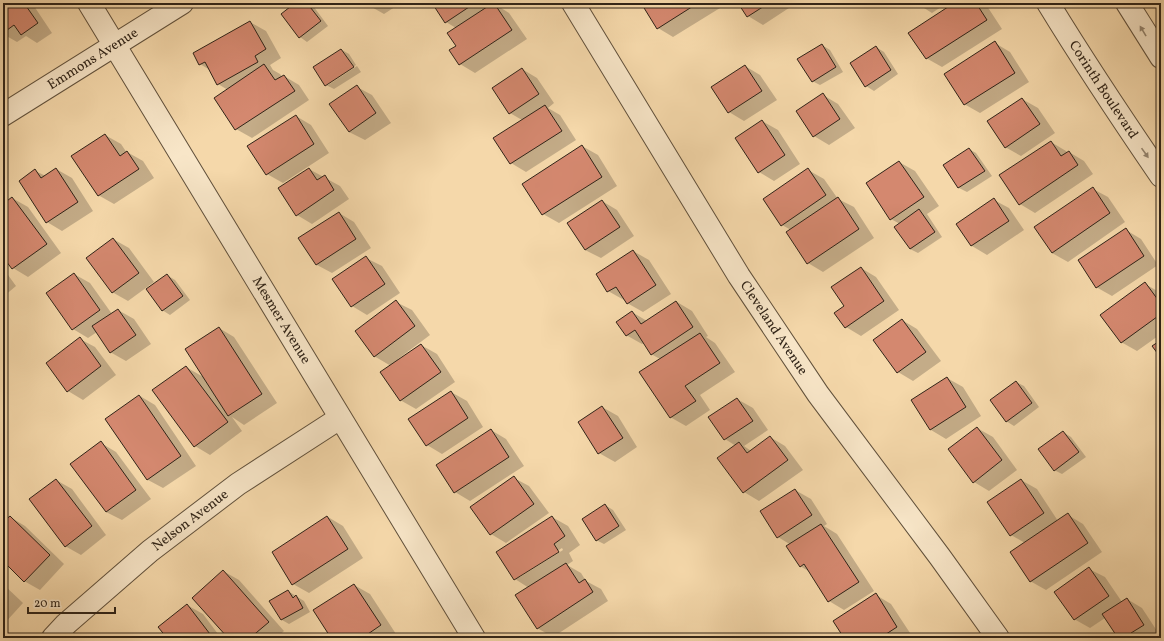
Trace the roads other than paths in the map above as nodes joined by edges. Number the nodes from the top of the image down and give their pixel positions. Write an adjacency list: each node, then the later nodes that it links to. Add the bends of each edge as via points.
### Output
1 (88, 3): 6 (street, Mesmer Avenue)
2 (182, 3): 6 (street, Emmons Avenue)
3 (573, 3): 13 (street, Cleveland Avenue, via 739,276 818,394)
4 (1048, 3): 9 (street, Corinth Boulevard, one-way to 9, via 1082,59)
5 (1127, 3): 7 (street, one-way to 5)
6 (114, 45): 8 (street, Emmons Avenue); 10 (street, Mesmer Avenue)
7 (1161, 58)
8 (3, 115)
9 (1161, 176)
10 (340, 418): 11 (street, Nelson Avenue, via 238,484 150,551); 12 (street, Mesmer Avenue)
11 (53, 638)
12 (474, 638)
13 (998, 638)

